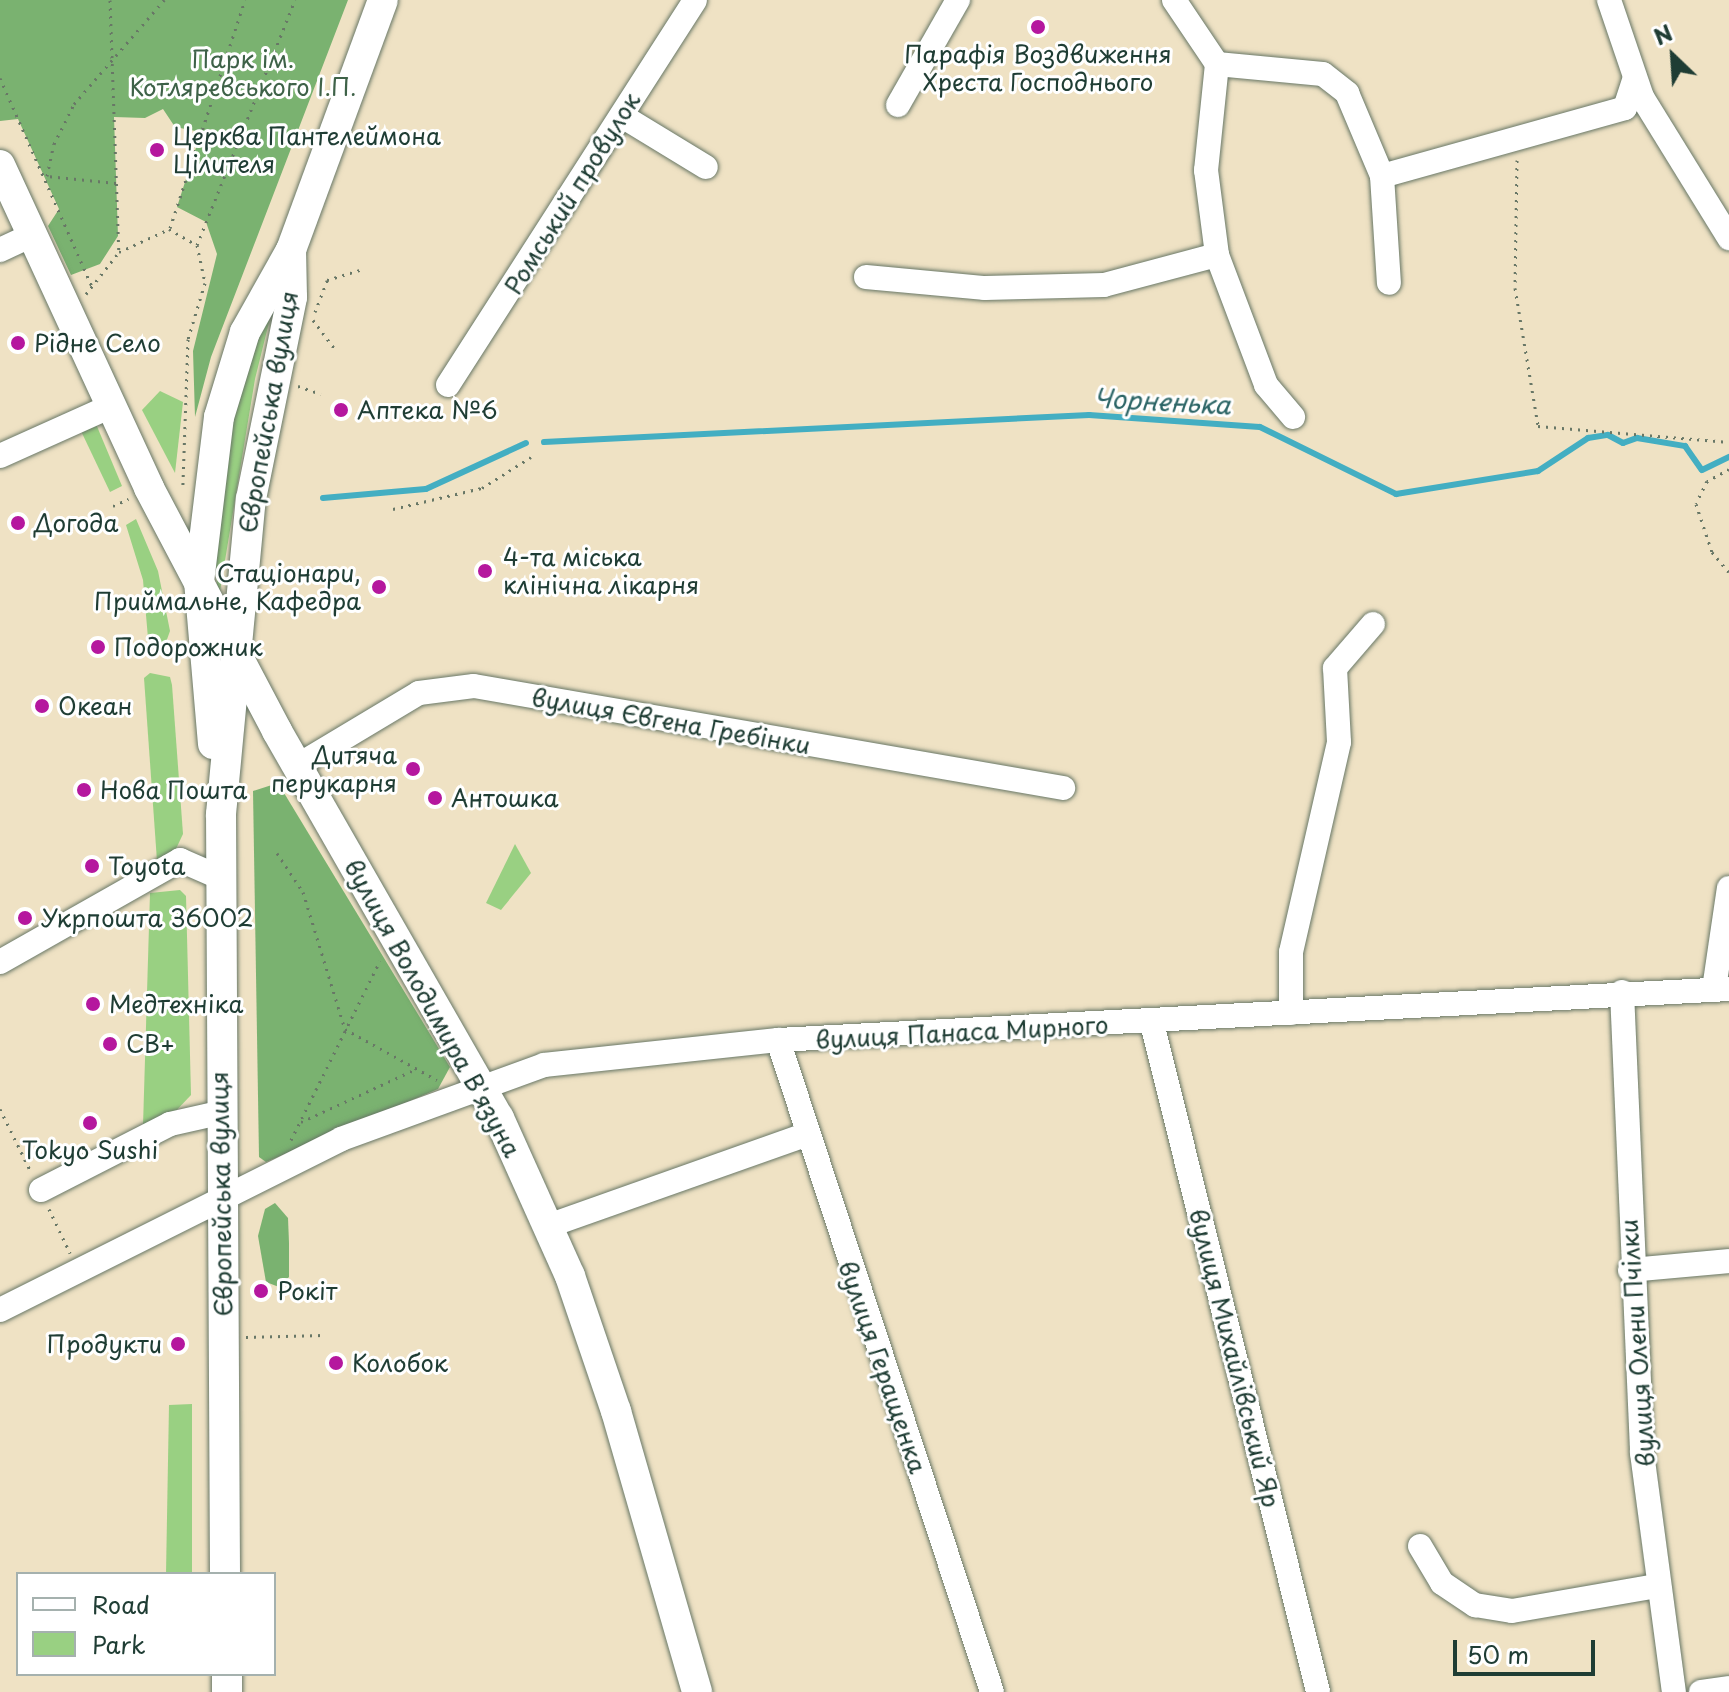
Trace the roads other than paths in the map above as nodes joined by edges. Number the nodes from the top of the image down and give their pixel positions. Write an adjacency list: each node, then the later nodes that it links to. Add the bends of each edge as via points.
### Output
1 (383, 0): 16 (main road, Європейська вулиця)
2 (695, 0): 9 (street, Ромський провулок)
3 (958, 0): 8 (street)
4 (1174, 0): 6 (street)
5 (1609, 0): 7 (street)
6 (1217, 64): 12 (street, via 1323,74 1347,93); 17 (street, via 1206,170)
7 (1634, 80): 12 (street, via 1625,108); 14 (street)
8 (898, 105)
9 (622, 116): 11 (street); 20 (street, Ромський провулок)
10 (0, 165): 13 (main road, вулиця Володимира В'язуна)
11 (706, 167)
12 (1382, 176): 19 (street)
13 (32, 235): 15 (street); 21 (main road, вулиця Володимира В'язуна)
14 (1729, 238)
15 (0, 250)
16 (291, 250): 24 (main road, Європейська вулиця, via 245,332 219,417); 26 (main road, Європейська вулиця, via 292,297 251,499)
17 (1217, 255): 18 (street, via 1104,285 985,288); 22 (street, via 1266,385)
18 (866, 277)
19 (1389, 283)
20 (448, 385)
21 (111, 406): 23 (street); 24 (main road, вулиця Володимира В'язуна, via 138,494)
22 (1293, 417)
23 (0, 456)
24 (199, 582): 26 (main road, вулиця Володимира В'язуна); 29 (main road, Європейська вулиця)
25 (1373, 624): 35 (street, via 1335,668 1339,742 1291,952)
26 (233, 649): 27 (main road, вулиця Володимира В'язуна); 29 (main road, Європейська вулиця)
27 (297, 766): 28 (street, вулиця Євгена Гребінки, via 419,693 474,686); 38 (main road, вулиця Володимира В'язуна, via 393,934)
28 (1063, 788)
29 (221, 814): 30 (main road, Європейська вулиця)
30 (219, 877): 32 (street, via 180,860); 39 (main road, Європейська вулиця)
31 (1729, 888): 33 (street)
32 (0, 962)
33 (1722, 989): 34 (street, вулиця Панаса Мирного)
34 (1622, 992): 35 (street, вулиця Панаса Мирного); 45 (street, вулиця Олени Пчілки)
35 (1291, 1013): 36 (street, вулиця Панаса Мирного)
36 (1152, 1023): 37 (street, вулиця Панаса Мирного); 53 (street, вулиця Михайлівський Яр)
37 (778, 1040): 38 (street, вулиця Панаса Мирного, via 544,1065); 40 (street, вулиця Геращенка)
38 (470, 1088): 42 (street, вулиця Панаса Мирного); 43 (main road, вулиця Володимира В'язуна)
39 (219, 1113): 41 (street, via 170,1124); 42 (main road, Європейська вулиця)
40 (808, 1134): 43 (street); 52 (street, вулиця Геращенка)
41 (41, 1190)
42 (220, 1195): 46 (street, вулиця Панаса Мирного); 48 (main road, Європейська вулиця)
43 (548, 1226): 51 (main road, вулиця Володимира В'язуна, via 616,1411)
44 (1729, 1261): 45 (street)
45 (1630, 1270): 49 (street, вулиця Олени Пчілки)
46 (0, 1310)
47 (1420, 1546): 49 (street, via 1442,1583 1475,1605 1512,1611)
48 (225, 1572)
49 (1656, 1586): 54 (street, вулиця Олени Пчілки)
50 (1729, 1688): 55 (street)
51 (697, 1692)
52 (992, 1692)
53 (1318, 1692)
54 (1674, 1692)
55 (1701, 1692)

